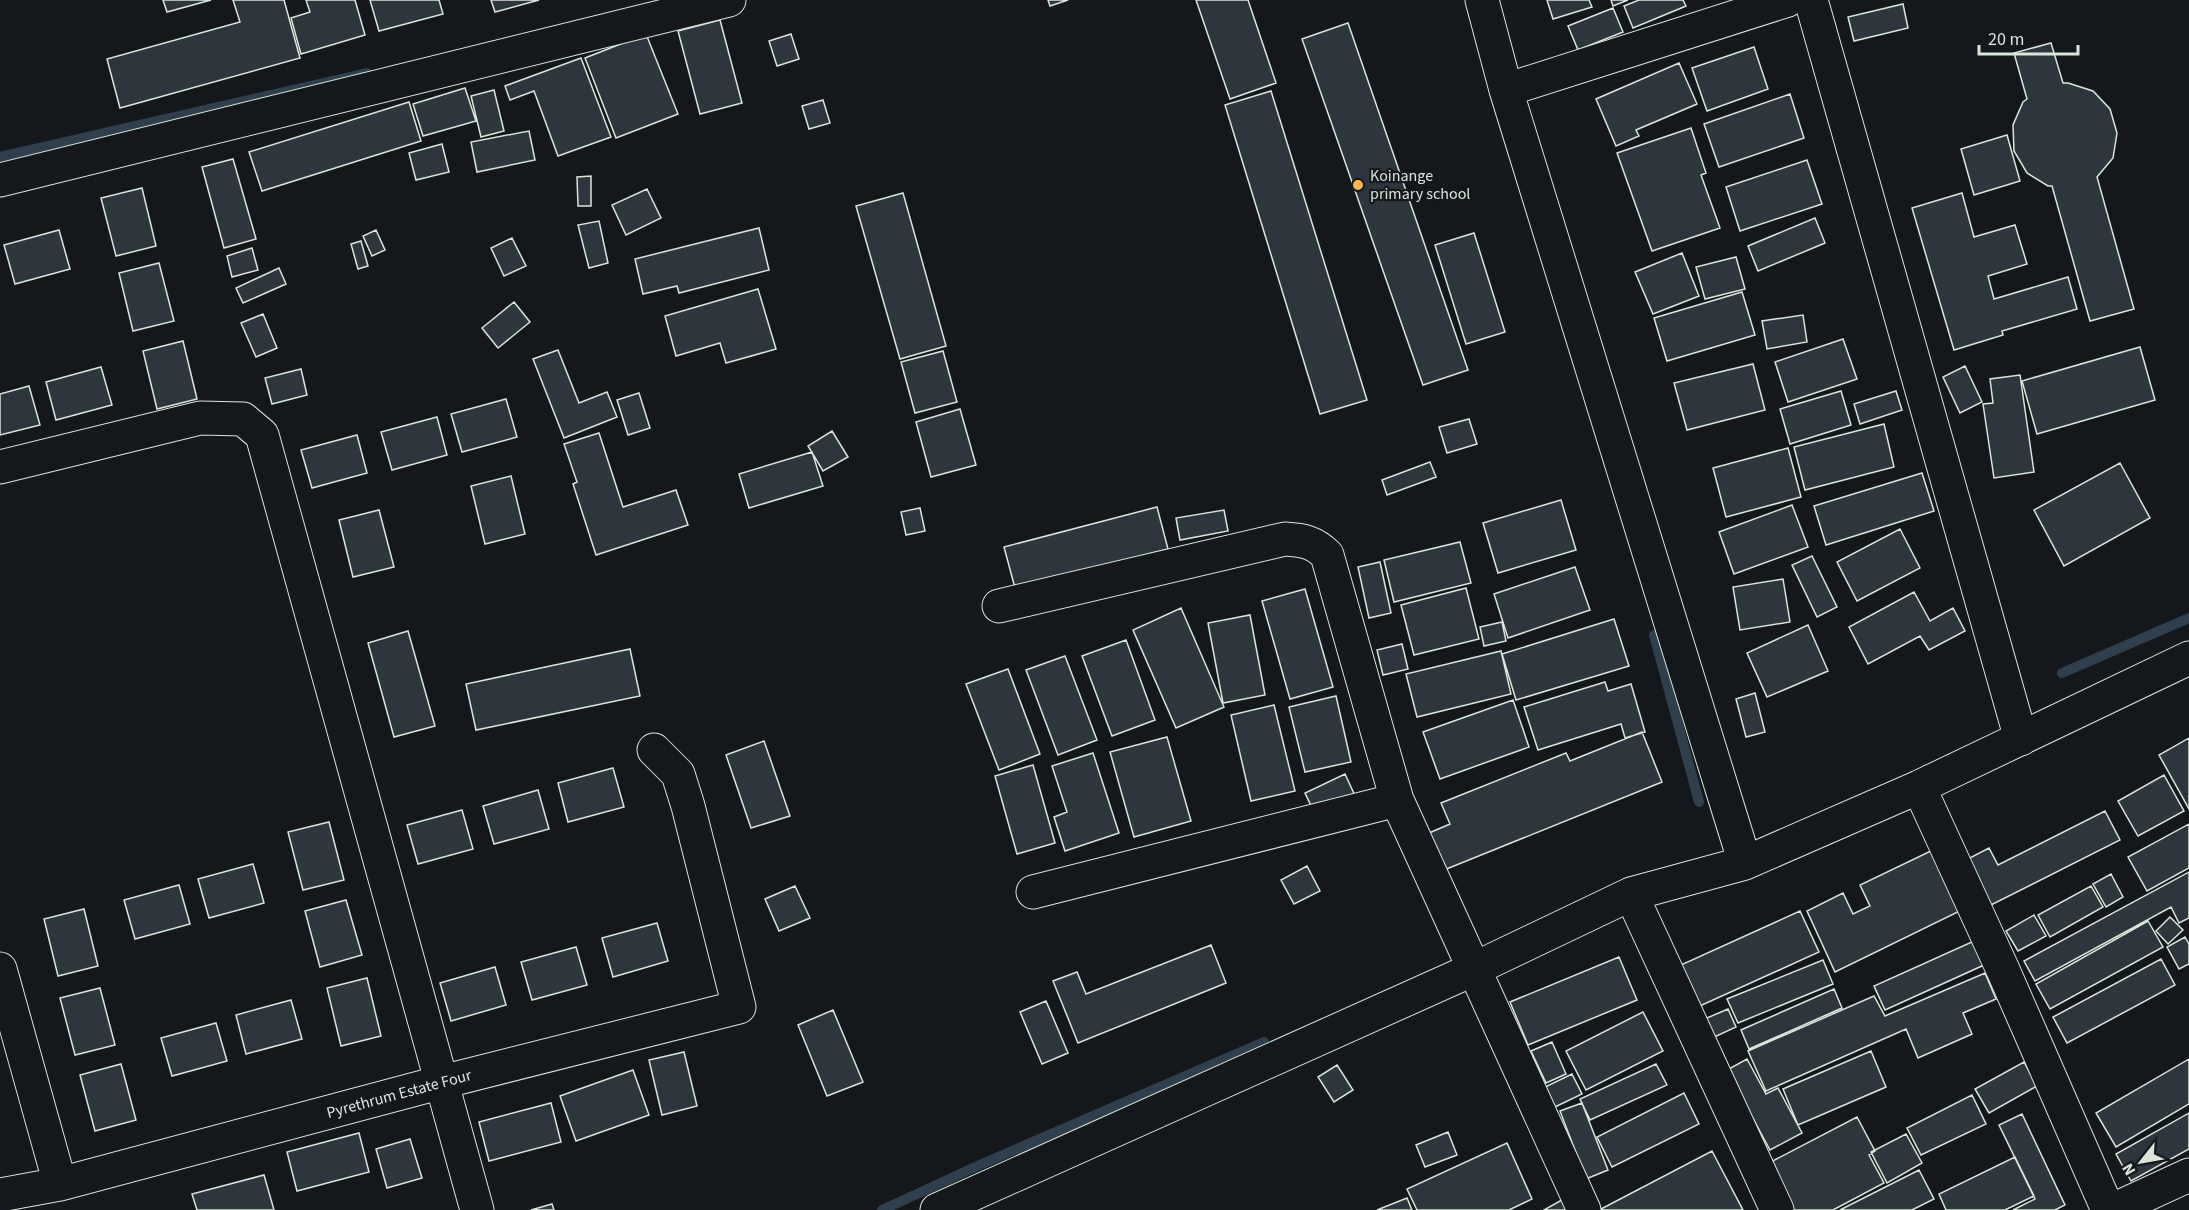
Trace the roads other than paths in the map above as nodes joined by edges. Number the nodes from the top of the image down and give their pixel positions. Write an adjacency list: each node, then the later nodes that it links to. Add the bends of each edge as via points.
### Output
1 (729, 0): 6 (street)
2 (1482, 0): 5 (street)
3 (1788, 0): 5 (street)
4 (1811, 0): 10 (street)
5 (1506, 90): 14 (street)
6 (0, 180)
7 (0, 467): 19 (street, via 200,418 243,419 262,435)
8 (999, 606): 13 (street, via 1285,539 1317,546 1327,555)
9 (2189, 658): 10 (street)
10 (2021, 739): 12 (street)
11 (654, 750): 19 (street, Pyrethrum Estate Four, via 678,774 739,1007)
12 (1919, 787): 14 (street); 27 (street)
13 (1397, 800): 15 (street); 18 (street)
14 (1745, 863): 16 (street)
15 (1033, 892)
16 (1631, 894): 18 (street); 26 (street)
17 (0, 969): 21 (street)
18 (1474, 969): 24 (street); 25 (street)
19 (442, 1082): 21 (street, Pyrethrum Estate Four); 23 (street)
20 (2189, 1176): 27 (street)
21 (60, 1185): 22 (street, Pyrethrum Estate Four)
22 (0, 1195)
23 (477, 1210)
24 (937, 1210)
25 (1584, 1210)
26 (1777, 1210)
27 (2110, 1210)

